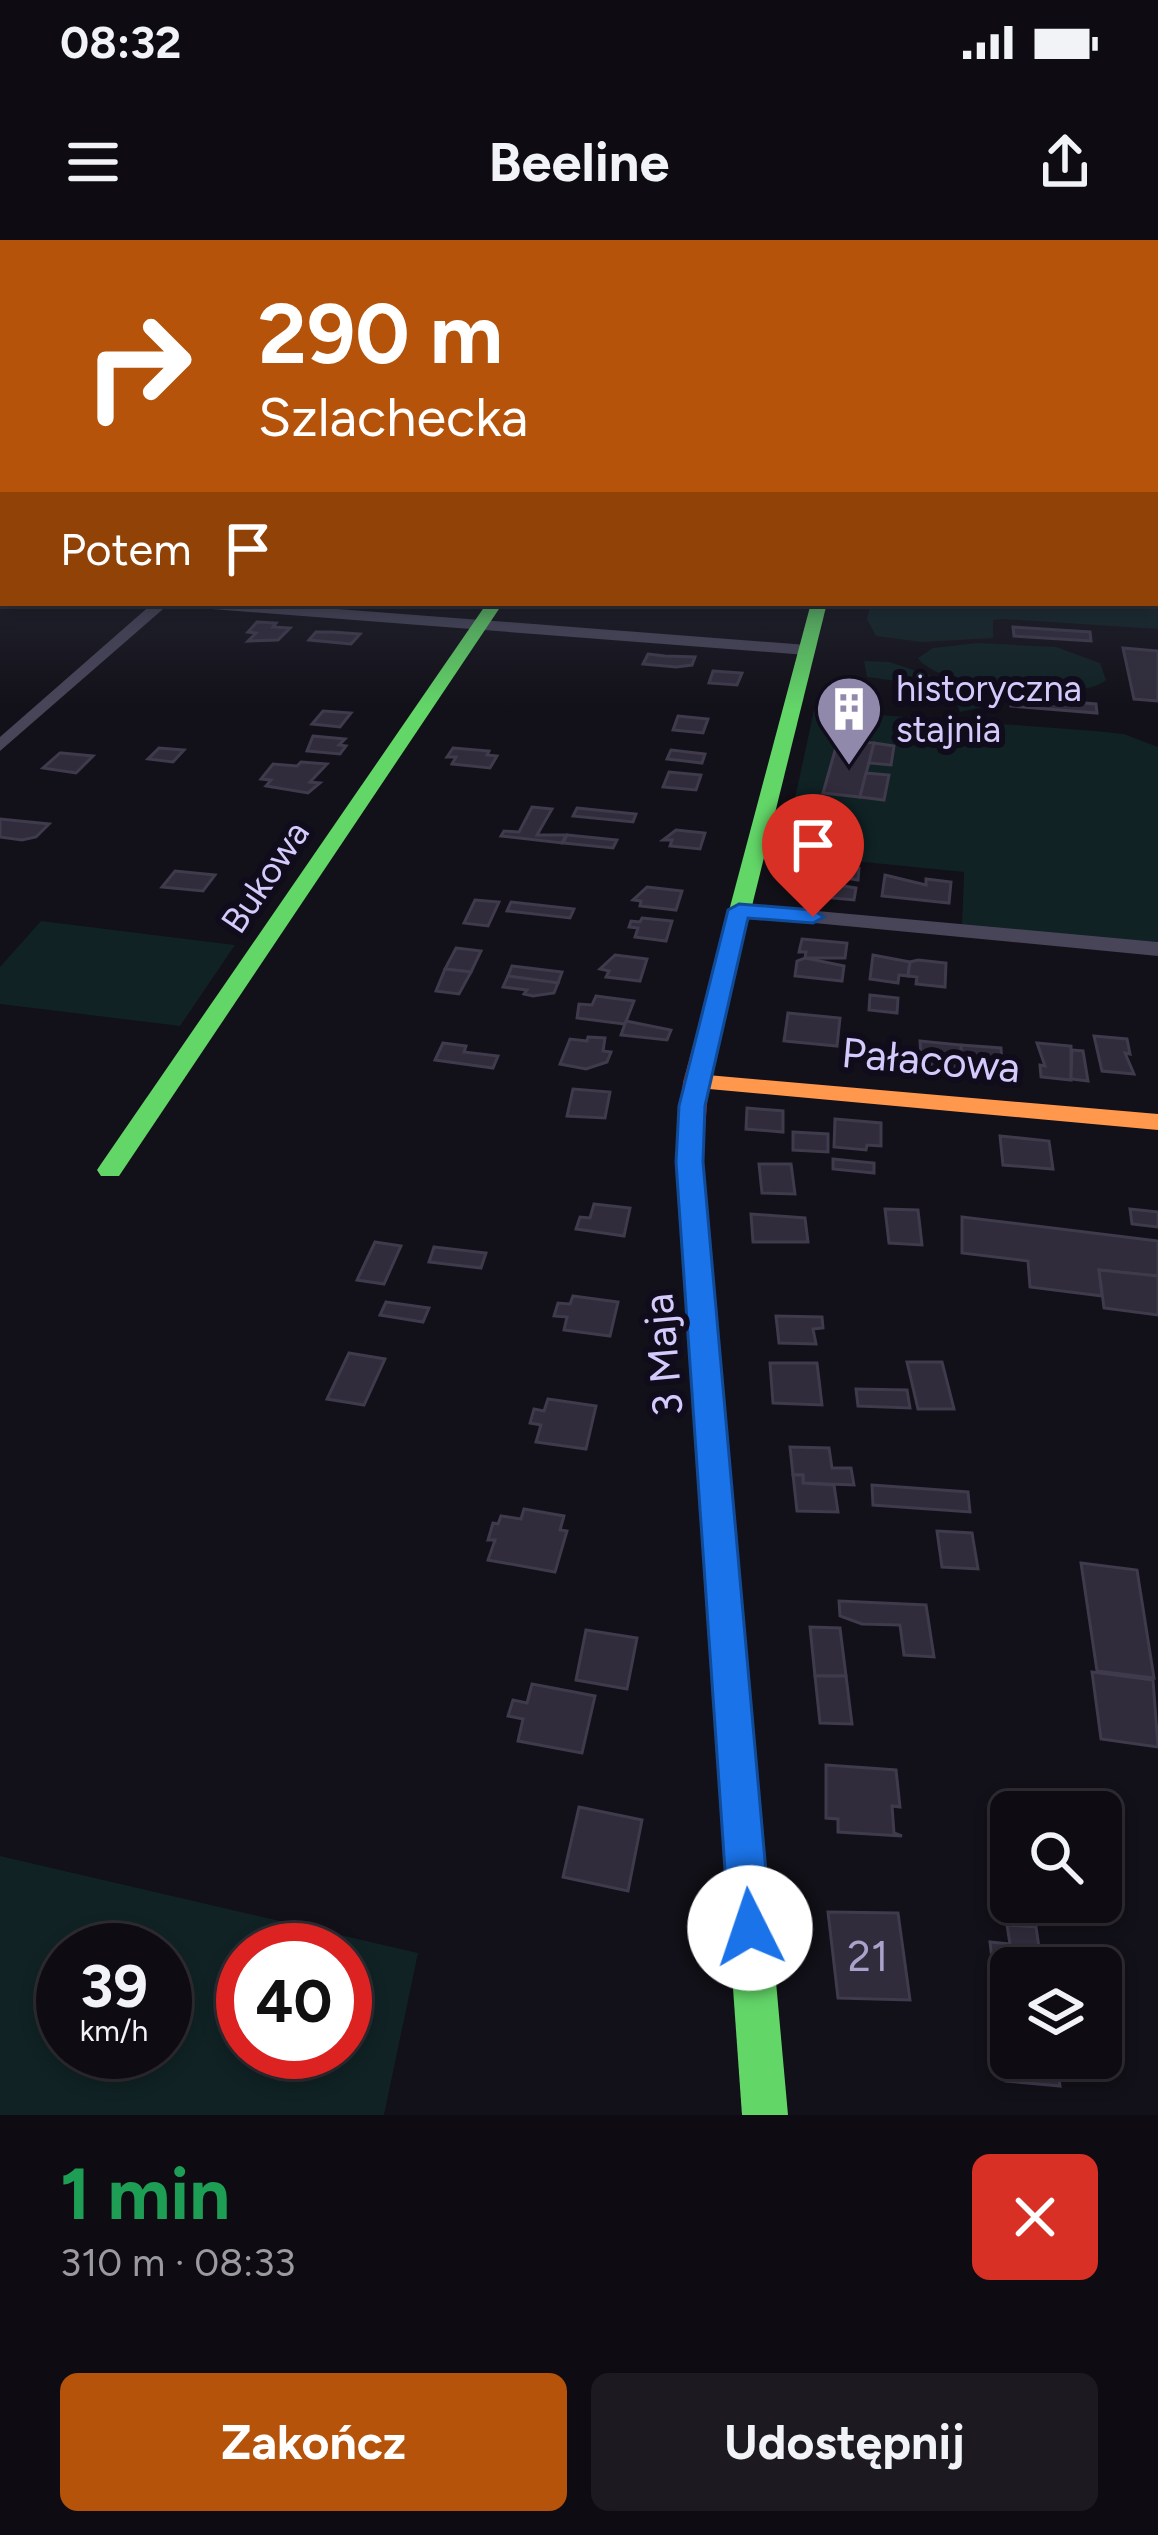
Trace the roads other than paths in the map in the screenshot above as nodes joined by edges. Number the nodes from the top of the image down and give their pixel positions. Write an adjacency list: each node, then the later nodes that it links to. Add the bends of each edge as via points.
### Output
1 (159, 606): 6 (street)
2 (278, 606): 4 (street)
3 (818, 606): 5 (street, 3 Maja)
4 (488, 614): 5 (street); 11 (street, Bukowa)
5 (807, 650): 7 (street, 3 Maja)
6 (0, 746)
7 (739, 910): 8 (street); 9 (street, 3 Maja)
8 (1158, 949)
9 (696, 1082): 10 (street, Pałacowa); 12 (street, 3 Maja, via 689,1162)
10 (1158, 1122)
11 (110, 1170)
12 (765, 2115)

